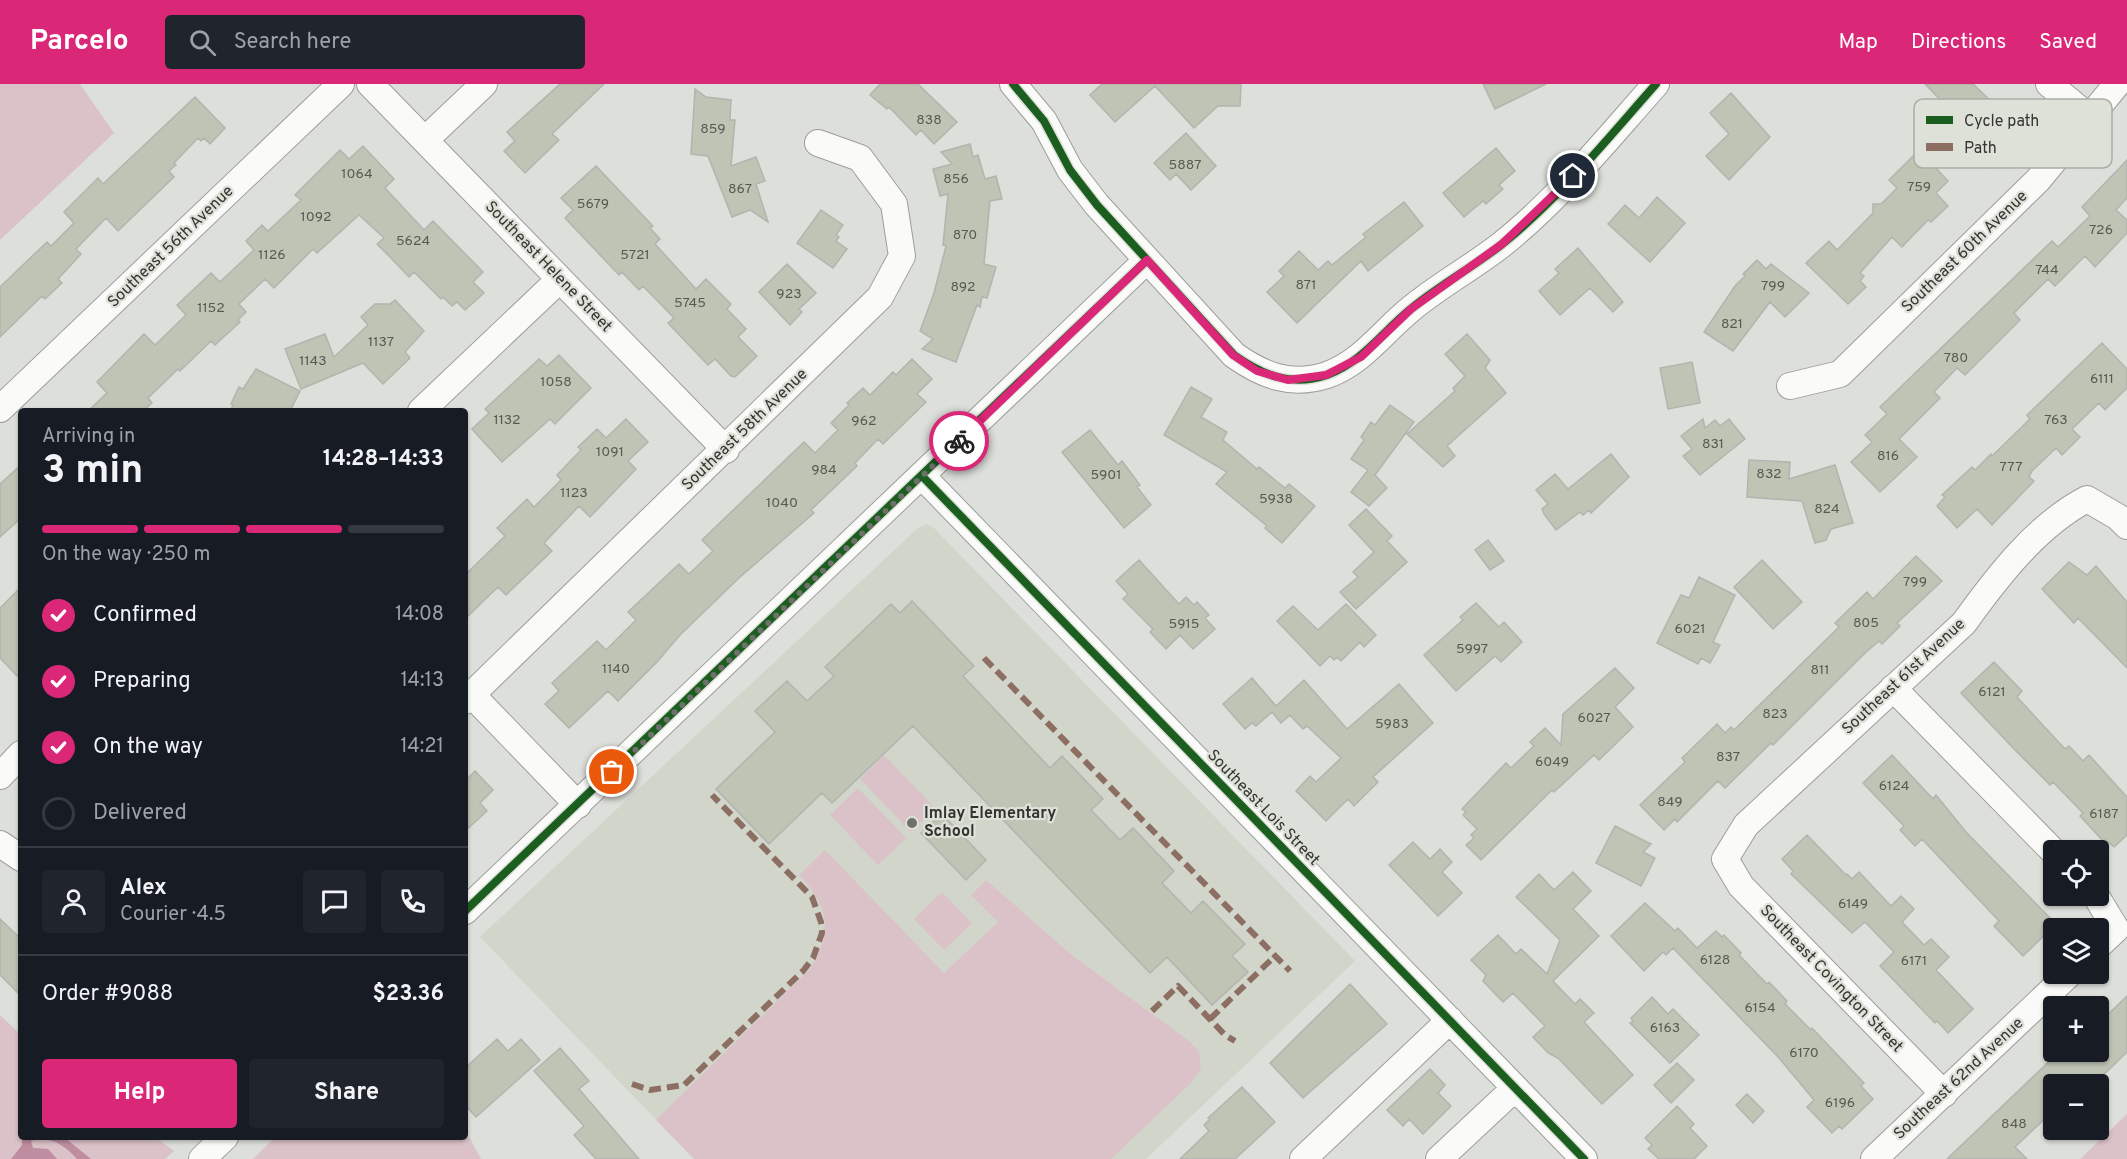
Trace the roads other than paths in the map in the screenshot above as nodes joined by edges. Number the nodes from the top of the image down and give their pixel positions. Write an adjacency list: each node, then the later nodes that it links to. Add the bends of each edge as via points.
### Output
1 (341, 84): 17 (street, Southeast 56th Avenue)
2 (370, 84): 10 (street, Southeast Helene Street)
3 (484, 84): 10 (street)
4 (1656, 84): 13 (street, via 1559,191 1502,244 1411,309 1361,357 1326,375 1288,380 1257,371 1233,355)
5 (2049, 84): 8 (street)
6 (2117, 84): 9 (street, Southeast 60th Avenue)
7 (1015, 85): 13 (street, via 1044,121 1070,170)
8 (2067, 99)
9 (2104, 99)
10 (426, 140): 14 (street, Southeast Helene Street)
11 (818, 143): 18 (street, Southeast 58th Avenue, via 860,158 894,204 902,256 880,297)
12 (2048, 168): 15 (street, Southeast 60th Avenue, via 1840,374)
13 (1147, 260): 19 (street)
14 (559, 280): 16 (street); 18 (street, Southeast Helene Street)
15 (1790, 386)
16 (423, 408)
17 (0, 409)
18 (726, 450): 22 (street, Southeast 58th Avenue)
19 (922, 476): 25 (street); 32 (street, Southeast Lois Street)
20 (2127, 526): 21 (street, Southeast 61st Avenue, via 2087,499 2062,512 1992,584 1964,622)
21 (1893, 688): 26 (street); 29 (street, Southeast 61st Avenue, via 1746,825)
22 (468, 698): 25 (street)
23 (18, 757): 24 (street)
24 (0, 776)
25 (578, 805): 30 (street)
26 (2043, 841)
27 (0, 844): 28 (street)
28 (18, 856)
29 (1725, 859): 34 (street, Southeast Covington Street, via 1741,886)
30 (468, 908)
31 (2059, 984): 34 (street, Southeast 62nd Avenue)
32 (1450, 1020): 33 (street, Southeast Lois Street); 37 (street)
33 (1515, 1088): 38 (street); 39 (street, Southeast Lois Street)
34 (1944, 1094): 40 (street, Southeast 62nd Avenue)
35 (222, 1140): 36 (street)
36 (202, 1159)
37 (1303, 1159)
38 (1439, 1159)
39 (1584, 1159)
40 (1874, 1159)

